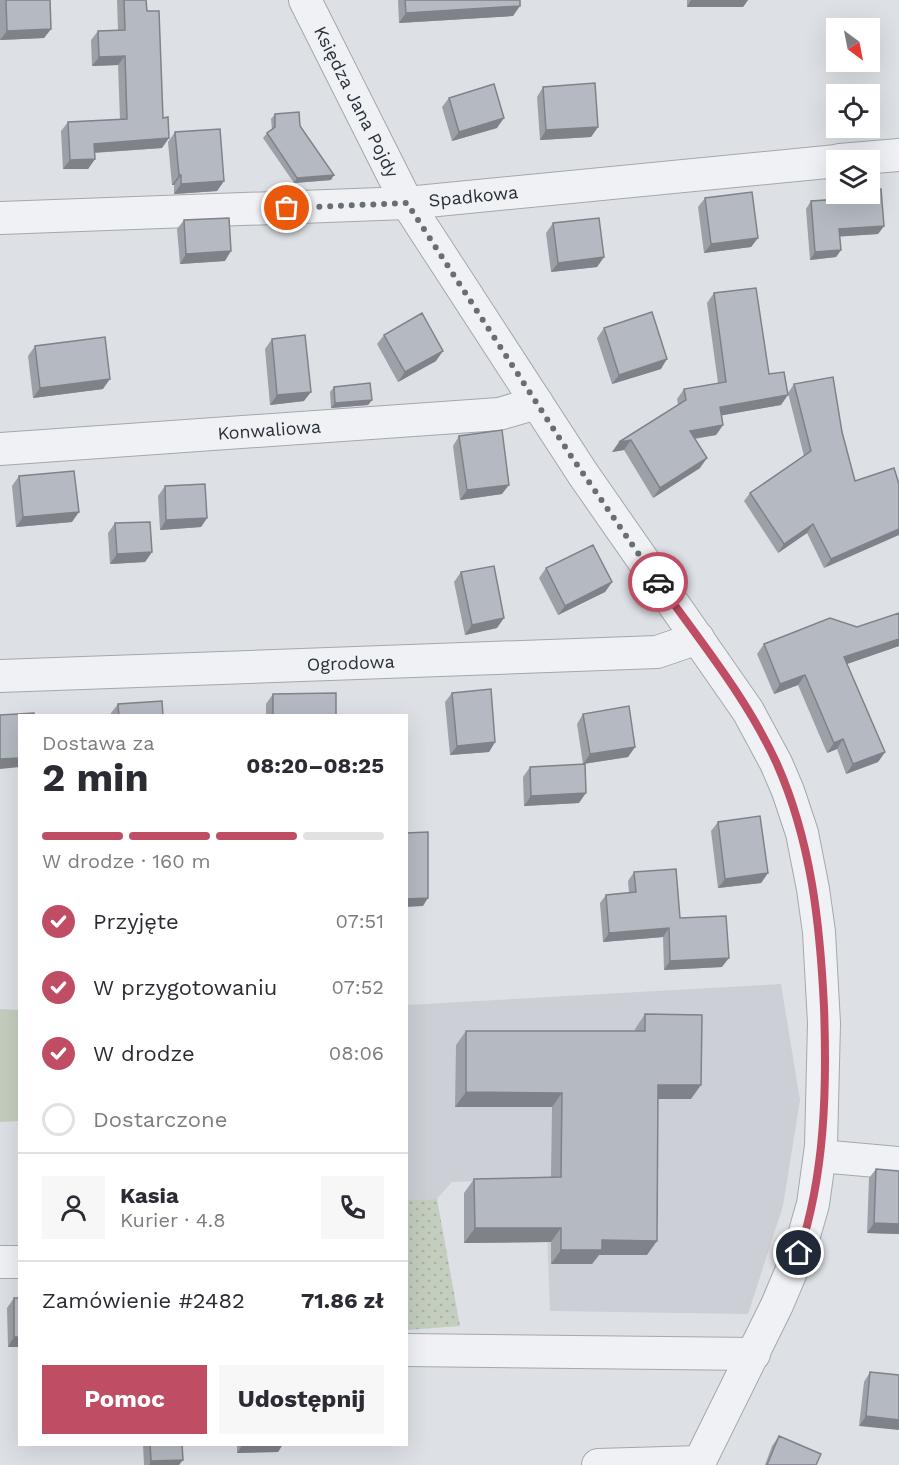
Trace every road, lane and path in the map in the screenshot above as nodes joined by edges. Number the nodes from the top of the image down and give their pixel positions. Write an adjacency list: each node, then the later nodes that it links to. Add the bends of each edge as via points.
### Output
1 (305, 0): 5 (street, Księdza Jana Pojdy)
2 (899, 155): 3 (street, Spadkowa)
3 (880, 157)
4 (826, 162): 5 (street, Spadkowa)
5 (407, 203): 6 (street, Spadkowa); 7 (street, Księdza Jana Pojdy)
6 (0, 218)
7 (537, 404): 8 (street, Konwaliowa, via 499,414); 9 (street, Księdza Jana Pojdy)
8 (0, 449)
9 (698, 638): 10 (street, Ogrodowa, via 657,652); 11 (street, Księdza Jana Pojdy, via 764,737 802,833 813,889 822,977 825,1058)
10 (0, 676)
11 (820, 1156): 12 (street); 16 (street, Księdza Jana Pojdy, via 813,1204 799,1253)
12 (899, 1163)
13 (0, 1262): 14 (street)
14 (18, 1262)
15 (408, 1350): 16 (street)
16 (754, 1354): 17 (street, Księdza Jana Pojdy)
17 (699, 1463): 18 (street)
18 (598, 1465)

